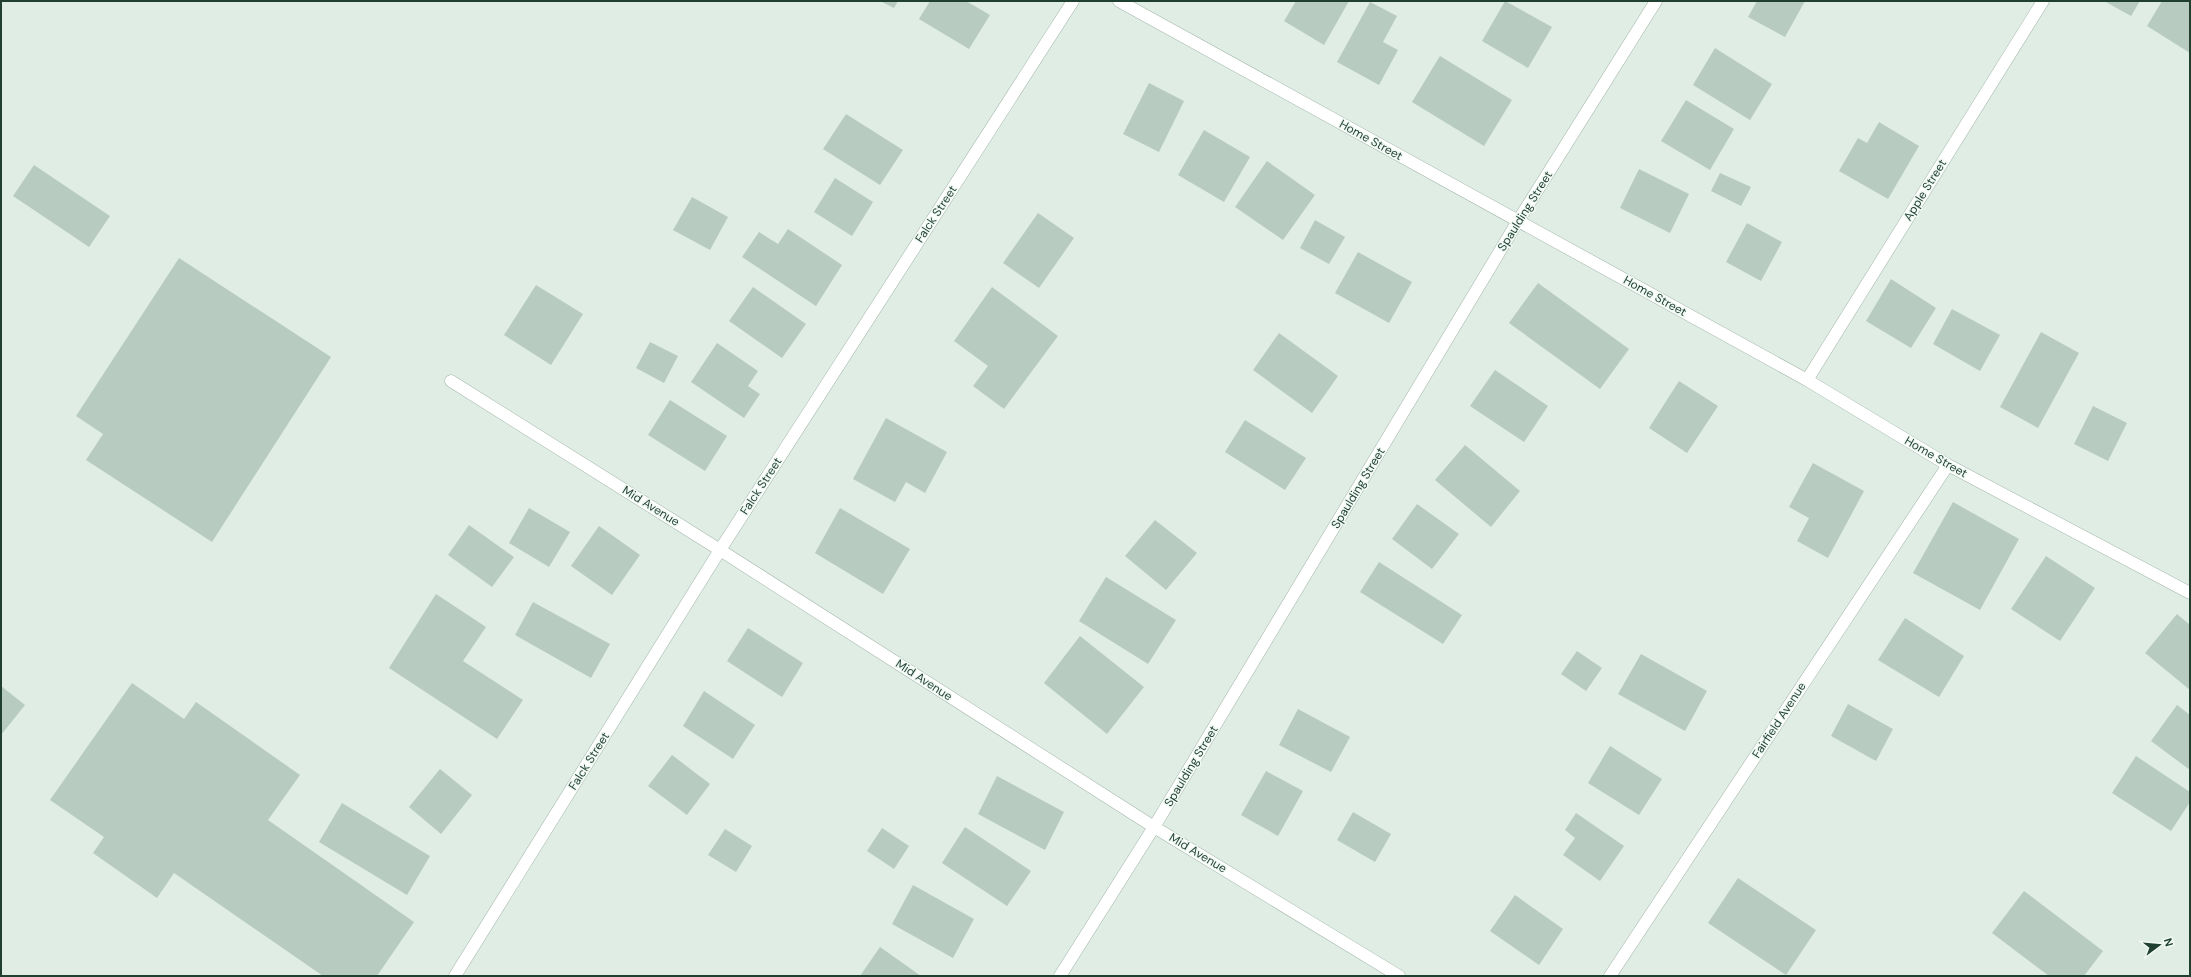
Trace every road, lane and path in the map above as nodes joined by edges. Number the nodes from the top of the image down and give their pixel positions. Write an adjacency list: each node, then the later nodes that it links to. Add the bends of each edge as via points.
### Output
1 (1073, 1): 9 (street, Falck Street)
2 (1118, 1): 5 (street, Home Street)
3 (1656, 1): 5 (street, Spaulding Street)
4 (2043, 1): 6 (street, Apple Street)
5 (1518, 221): 6 (street, Home Street); 11 (street, Spaulding Street)
6 (1807, 380): 8 (street, Home Street)
7 (451, 381): 9 (street, Mid Avenue)
8 (1948, 465): 10 (street, Home Street); 15 (street, Fairfield Avenue)
9 (720, 550): 11 (street, Mid Avenue); 12 (street, Falck Street)
10 (2190, 593)
11 (1154, 827): 13 (street, Spaulding Street); 14 (street, Mid Avenue)
12 (455, 976)
13 (1060, 976)
14 (1399, 976)
15 (1610, 976)

